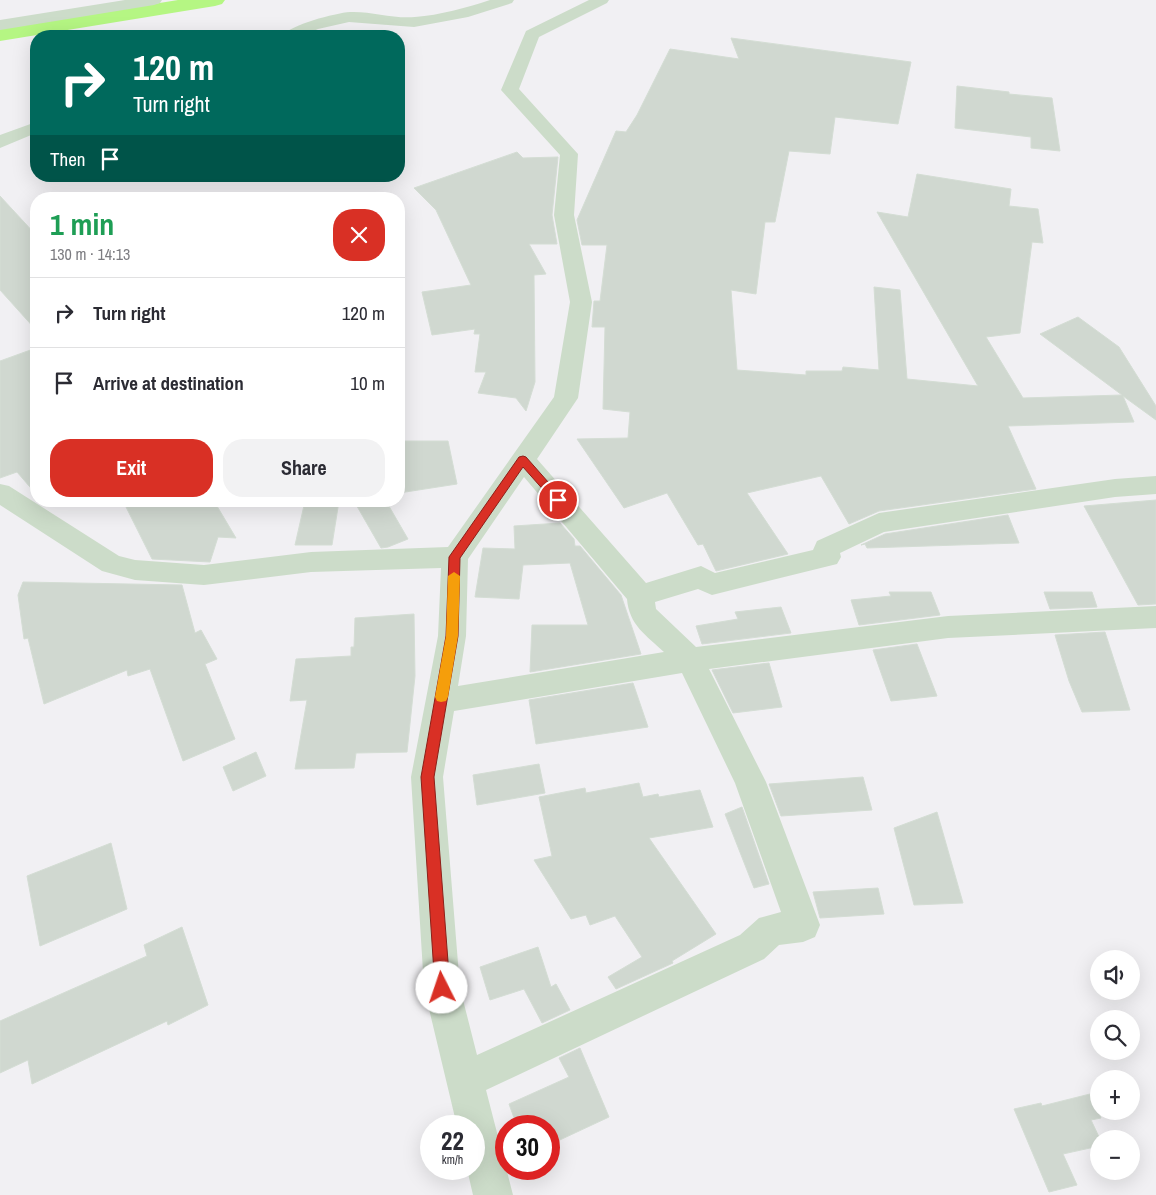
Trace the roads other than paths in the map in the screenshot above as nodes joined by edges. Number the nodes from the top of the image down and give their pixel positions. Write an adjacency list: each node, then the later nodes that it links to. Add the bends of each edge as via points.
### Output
1 (154, 0): 4 (street)
2 (506, 0): 5 (street, via 468,12 414,22 349,17)
3 (600, 0): 8 (street, via 532,34 510,90 568,154 564,215 581,302 566,398)
4 (0, 24)
5 (303, 30)
6 (30, 130): 7 (street)
7 (0, 142)
8 (523, 459): 11 (street); 12 (street)
9 (1156, 485): 12 (street, via 1115,488 879,523 826,548 828,557 712,584 701,577)
10 (0, 493): 11 (street, via 111,564 135,570 204,575 311,562)
11 (455, 557): 15 (street, via 452,636)
12 (642, 596): 14 (street, via 642,613)
13 (1156, 617): 14 (street, via 948,627)
14 (690, 660): 15 (street); 16 (street, via 750,782 803,925 771,930 752,947)
15 (441, 701): 16 (street, via 427,777 442,988)
16 (465, 1080): 17 (street)
17 (493, 1195)

